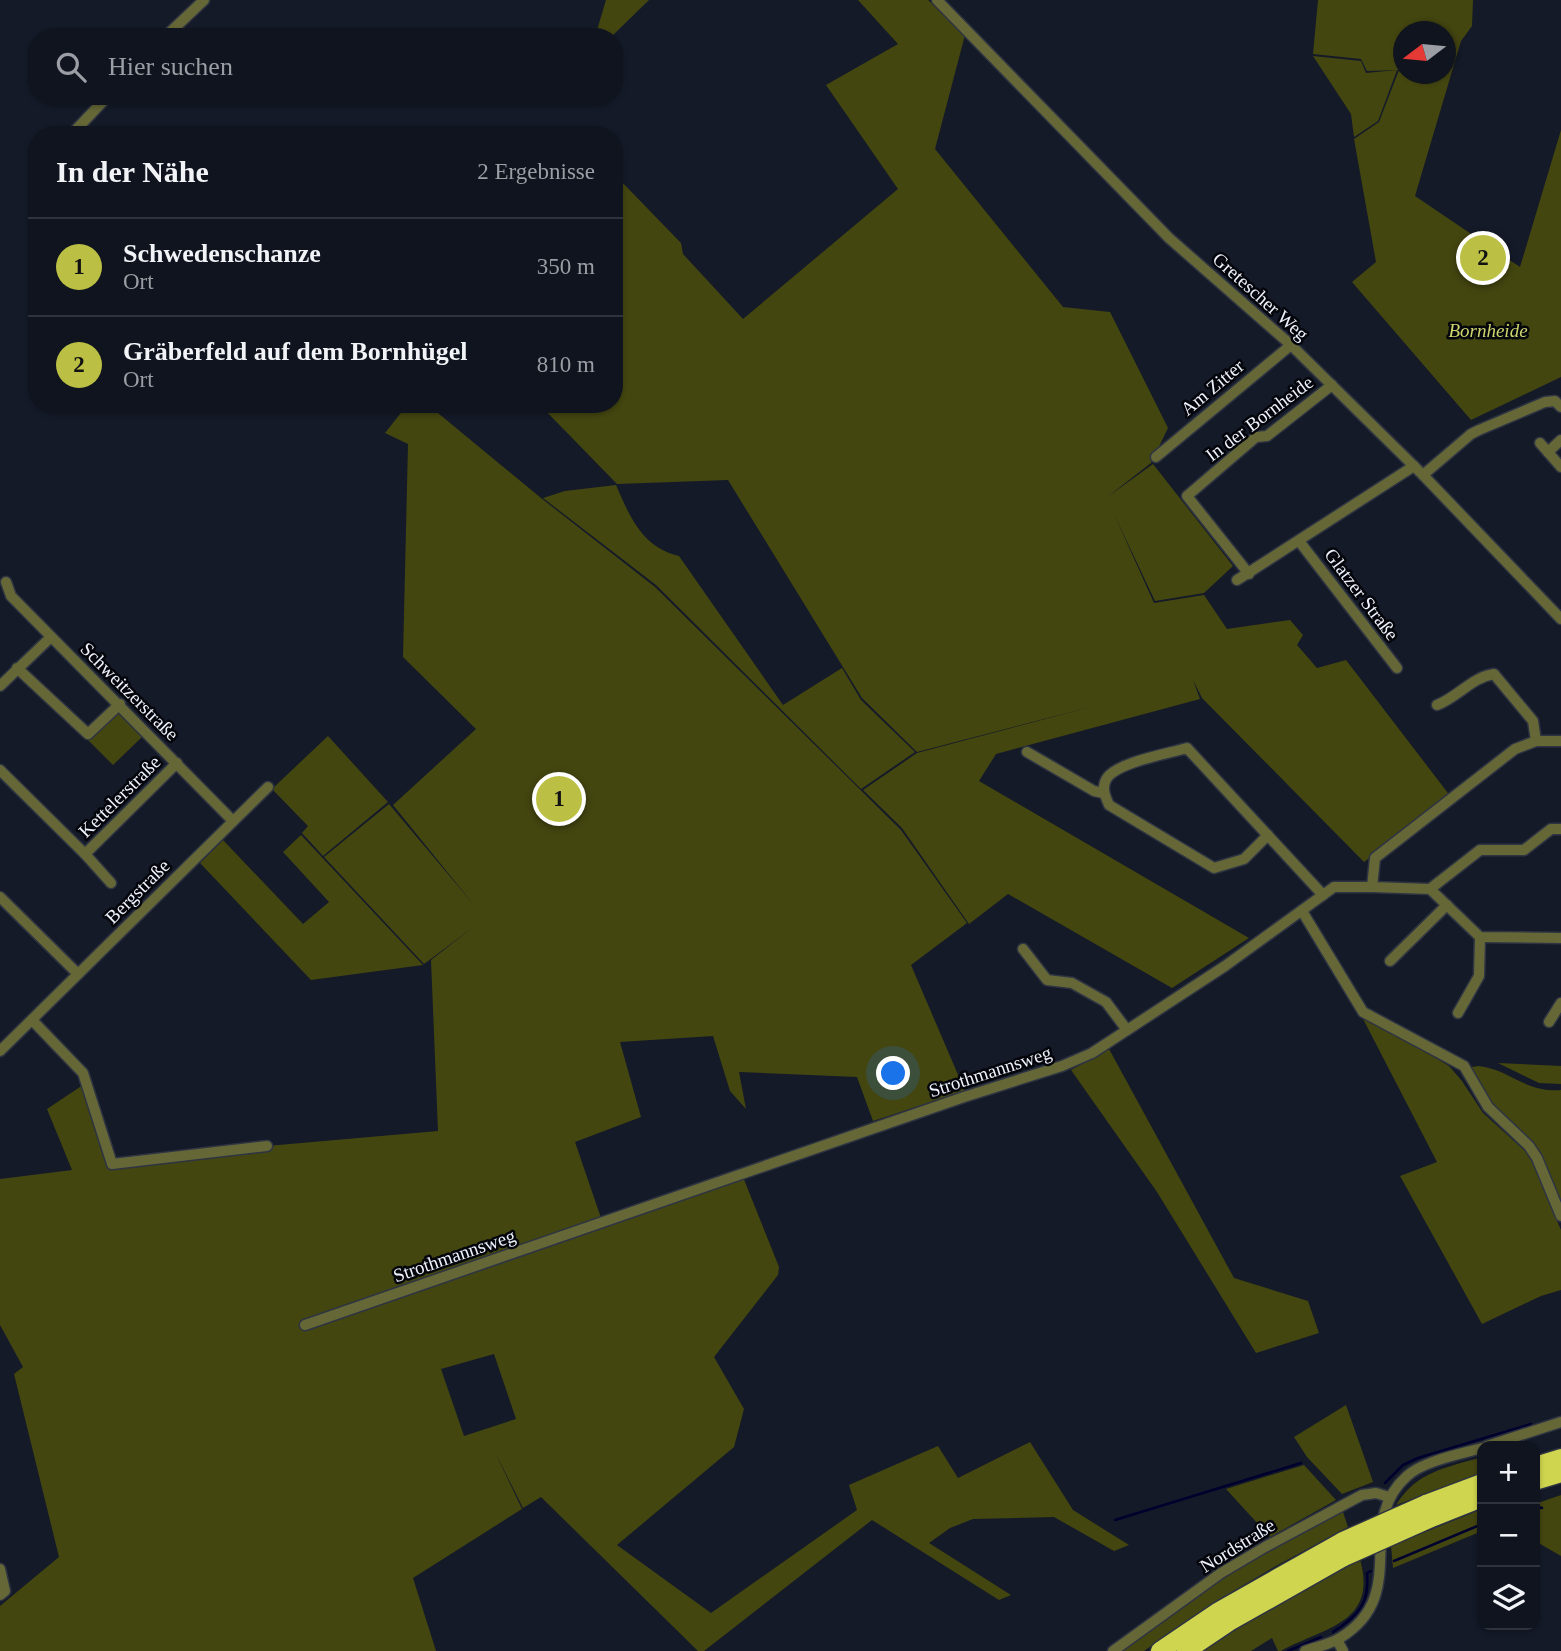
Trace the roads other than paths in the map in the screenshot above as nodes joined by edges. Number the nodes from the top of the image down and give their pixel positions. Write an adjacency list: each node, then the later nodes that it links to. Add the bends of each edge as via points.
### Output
1 (204, 0): 3 (street)
2 (937, 0): 6 (street, Gretescher Weg, via 1168,237)
3 (174, 28)
4 (99, 105): 5 (street)
5 (80, 126)
6 (1291, 345): 7 (street, Gretescher Weg); 12 (street, Am Zitter)
7 (1332, 385): 13 (street, Gretescher Weg); 17 (street, In der Bornheide, via 1267,436 1256,437 1187,496)
8 (1561, 407): 15 (street, via 1555,401 1545,402 1479,430)
9 (1561, 440): 11 (street)
10 (1539, 443): 11 (street)
11 (1548, 452): 14 (street)
12 (1156, 457)
13 (1414, 466): 15 (street, Gretescher Weg); 16 (street)
14 (1561, 467)
15 (1423, 475): 20 (street, Gretescher Weg)
16 (1299, 541): 17 (street); 23 (street, Glatzer Straße)
17 (1249, 574): 18 (street)
18 (1237, 580)
19 (6, 582): 21 (street, Schweitzerstraße, via 11,596)
20 (1561, 619)
21 (51, 637): 22 (street); 25 (street, Schweitzerstraße)
22 (17, 668): 24 (street); 25 (street, via 88,734)
23 (1397, 668)
24 (0, 686)
25 (120, 704): 30 (street, Schweitzerstraße)
26 (1437, 705): 27 (street, via 1482,676 1494,674 1534,721)
27 (1536, 741): 28 (street); 39 (street, via 1515,749 1375,858)
28 (1561, 741)
29 (1027, 752): 33 (street)
30 (177, 763): 34 (street, Schweitzerstraße); 37 (street, Kettelerstraße)
31 (0, 770): 37 (street, Kettelerstraße)
32 (268, 787): 34 (street, Bergstraße)
33 (1103, 793): 36 (street, via 1108,805 1214,868 1244,859); 36 (street, via 1106,780 1117,769 1187,748)
34 (233, 821): 49 (street, Bergstraße)
35 (1561, 829): 40 (street, via 1551,829 1524,850 1480,850)
36 (1268, 835): 41 (street)
37 (85, 853): 38 (street, Kettelerstraße)
38 (111, 883)
39 (1373, 887): 40 (street, Strothmannsweg); 41 (street, Strothmannsweg, via 1335,887)
40 (1430, 889): 43 (street)
41 (1324, 895): 44 (street, Strothmannsweg)
42 (0, 897): 49 (street)
43 (1447, 905): 45 (street); 48 (street)
44 (1302, 911): 54 (street, Strothmannsweg); 57 (street, via 1363,1012 1464,1066 1488,1107 1537,1158)
45 (1480, 937): 46 (street); 51 (street, via 1479,976)
46 (1561, 938)
47 (1023, 950): 54 (street, via 1047,980 1072,983 1106,1002)
48 (1391, 961)
49 (78, 974): 52 (street, Bergstraße)
50 (1561, 1003): 53 (street)
51 (1458, 1013)
52 (32, 1020): 55 (street, Bergstraße); 56 (street, via 83,1073 112,1164)
53 (1549, 1022)
54 (1127, 1030): 58 (street, Strothmannsweg, via 1062,1066)
55 (0, 1051)
56 (267, 1146)
57 (1561, 1216)
58 (305, 1325)
59 (1561, 1422): 60 (street)
60 (1502, 1441)
61 (1477, 1450): 67 (street, via 1420,1468)
62 (1561, 1458): 63 (highway)
63 (1540, 1464)
64 (1561, 1474): 65 (highway)
65 (1540, 1480)
66 (1477, 1486): 69 (highway)
67 (1389, 1497): 73 (street, via 1380,1533 1381,1571 1373,1603 1365,1618); 74 (street, Nordstraße, via 1362,1494 1265,1546)
68 (1477, 1499): 69 (highway)
69 (1427, 1511): 70 (highway, bridge)
70 (1343, 1549): 75 (highway, via 1219,1611); 76 (highway)
71 (0, 1569): 72 (street)
72 (3, 1593)
73 (1337, 1640): 77 (street); 78 (street)
74 (1113, 1651)
75 (1160, 1651)
76 (1186, 1651)
77 (1305, 1651)
78 (1343, 1651)

